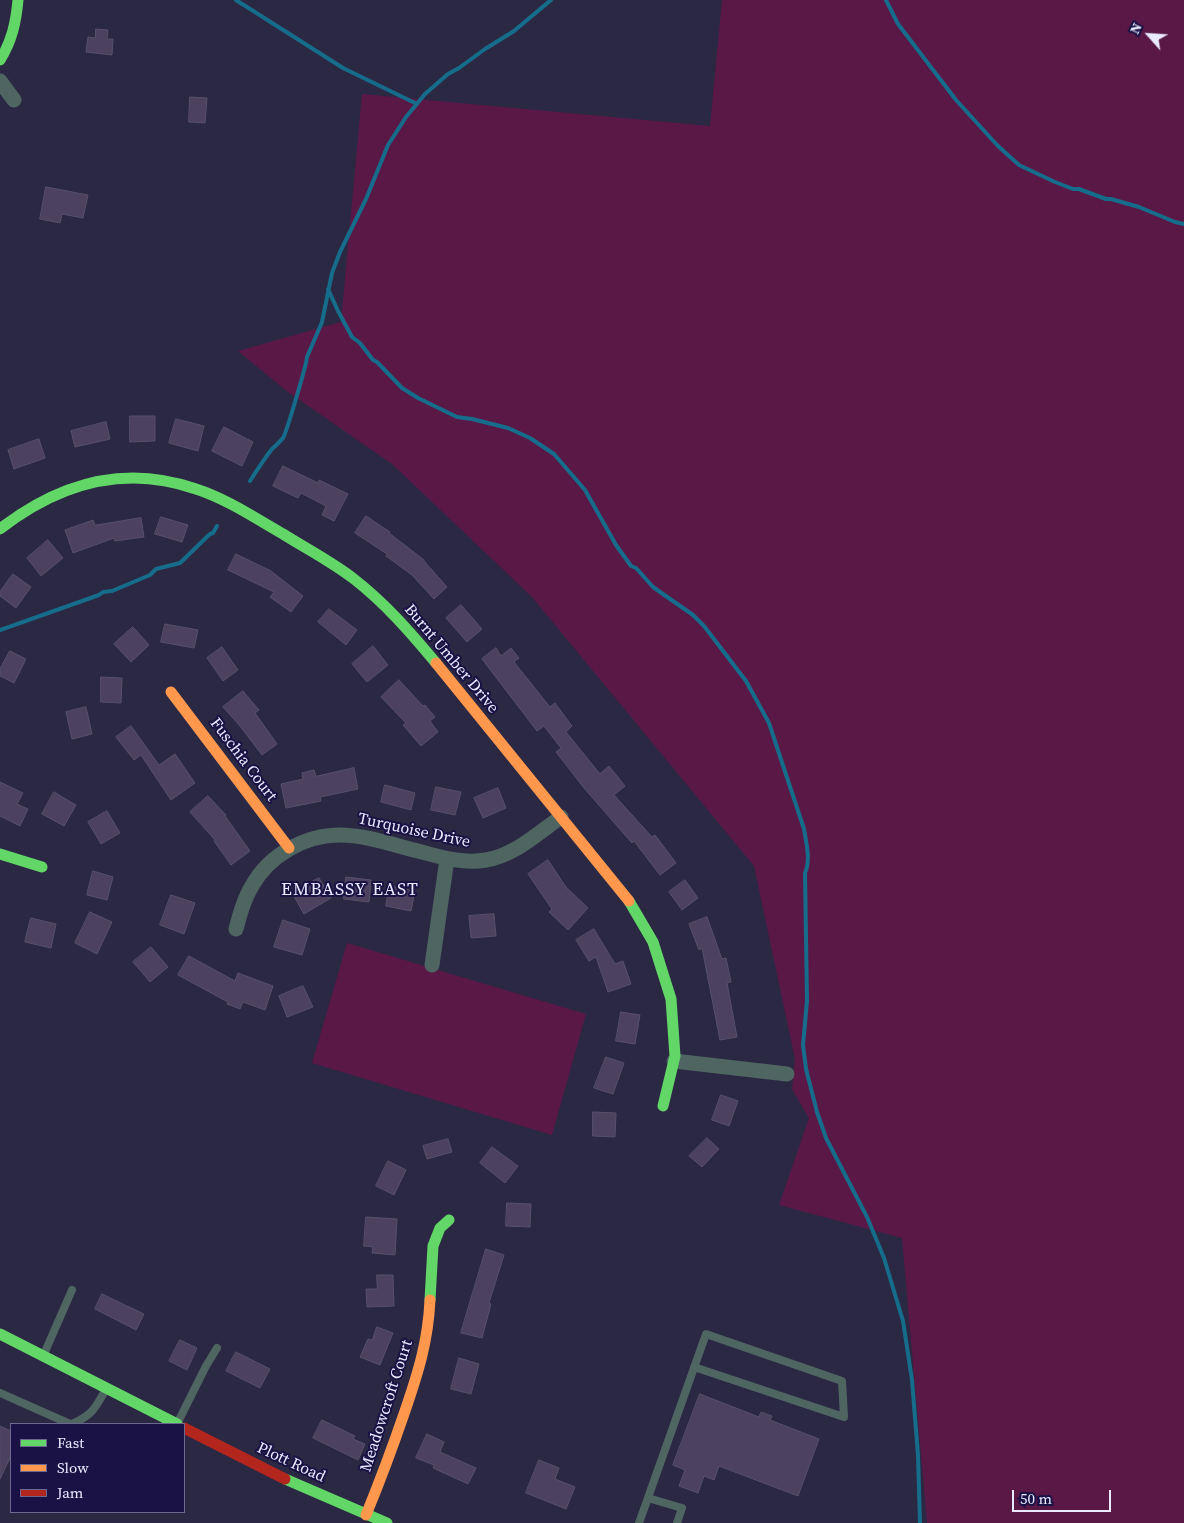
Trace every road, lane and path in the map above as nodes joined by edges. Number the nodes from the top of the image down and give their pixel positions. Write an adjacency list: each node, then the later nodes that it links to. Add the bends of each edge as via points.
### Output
1 (18, 0): 2 (street, via 16,29)
2 (0, 60)
3 (0, 81): 4 (street)
4 (14, 100)
5 (0, 529): 7 (street, Burnt Umber Drive, via 45,499 76,486 107,480 165,480 230,504 338,567 385,605)
6 (170, 692): 8 (street, Fuschia Court)
7 (561, 817): 10 (street, Turquoise Drive, via 508,854 476,862); 14 (street, Burnt Umber Drive, via 631,904 653,942 671,999)
8 (289, 848): 10 (street, Turquoise Drive, via 310,840 356,836); 12 (street, Turquoise Drive, via 252,884)
9 (0, 854): 11 (street)
10 (447, 858): 13 (street)
11 (42, 868)
12 (236, 929)
13 (432, 965)
14 (674, 1061): 15 (street); 16 (street, Burnt Umber Drive)
15 (787, 1074)
16 (663, 1106)
17 (449, 1220): 31 (street, Meadowcroft Court, via 440,1228 433,1246 429,1323 422,1360)
18 (72, 1290): 21 (lane)
19 (0, 1334): 21 (street)
20 (217, 1348): 28 (lane)
21 (43, 1356): 23 (street)
22 (694, 1367): 22 (lane, via 706,1334 842,1381 844,1417); 30 (lane)
23 (106, 1388): 26 (lane, via 88,1416); 27 (street)
24 (0, 1393): 25 (lane)
25 (69, 1423)
26 (73, 1423)
27 (175, 1423)
28 (178, 1423)
29 (185, 1429): 31 (street, Plott Road)
30 (648, 1498): 33 (lane); 34 (lane, via 682,1508)
31 (366, 1515): 32 (street, Plott Road)
32 (387, 1523)
33 (639, 1523)
34 (677, 1523)

